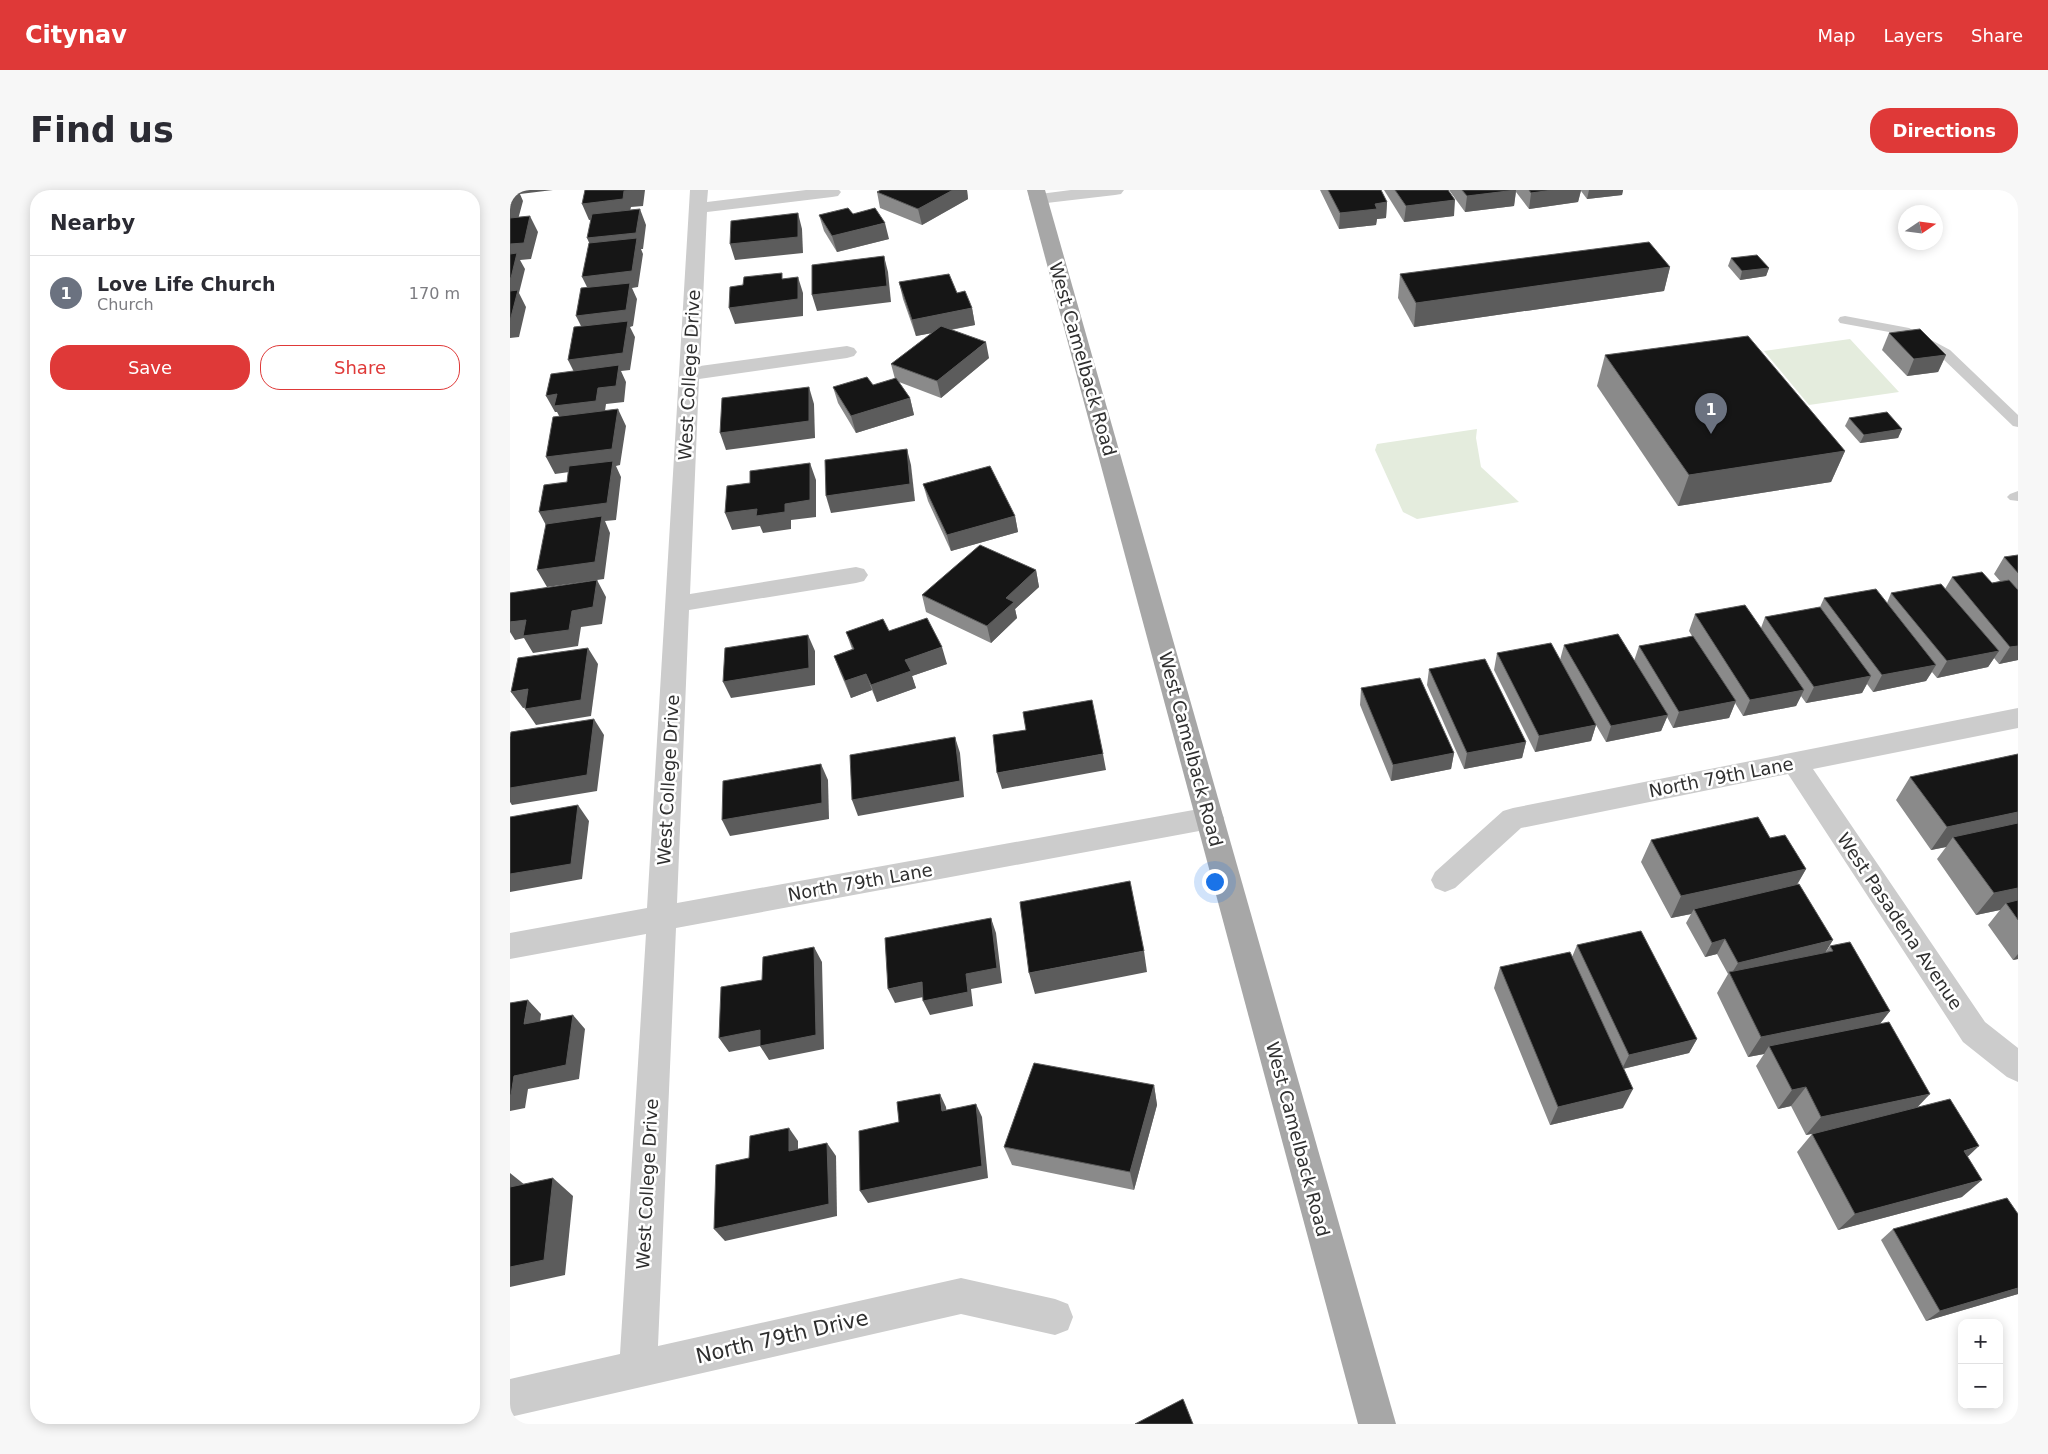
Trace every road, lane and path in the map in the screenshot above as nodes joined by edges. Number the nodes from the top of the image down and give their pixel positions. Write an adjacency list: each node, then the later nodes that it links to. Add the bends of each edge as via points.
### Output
1 (1114, 190): 3 (street)
2 (832, 192): 4 (street)
3 (1037, 194): 13 (main road, West Camelback Road)
4 (698, 199): 7 (street, West College Drive)
5 (1845, 320): 8 (lane, via 1904,331 1945,352)
6 (847, 352): 7 (street)
7 (689, 374): 10 (street, West College Drive)
8 (2018, 423)
9 (856, 575): 10 (street)
10 (678, 604): 15 (street, West College Drive)
11 (2018, 718): 12 (street, North 79th Lane)
12 (1794, 762): 14 (street, North 79th Lane, via 1513,819); 17 (street, West Pasadena Avenue, via 1974,1032)
13 (1210, 818): 15 (street, North 79th Lane); 21 (main road, West Camelback Road)
14 (1446, 880)
15 (661, 918): 16 (street, North 79th Lane); 19 (street, West College Drive)
16 (510, 946)
17 (2018, 1067)
18 (1055, 1317): 19 (street, North 79th Drive, via 961,1296)
19 (638, 1369): 20 (street, North 79th Drive)
20 (510, 1398)
21 (1377, 1424)

